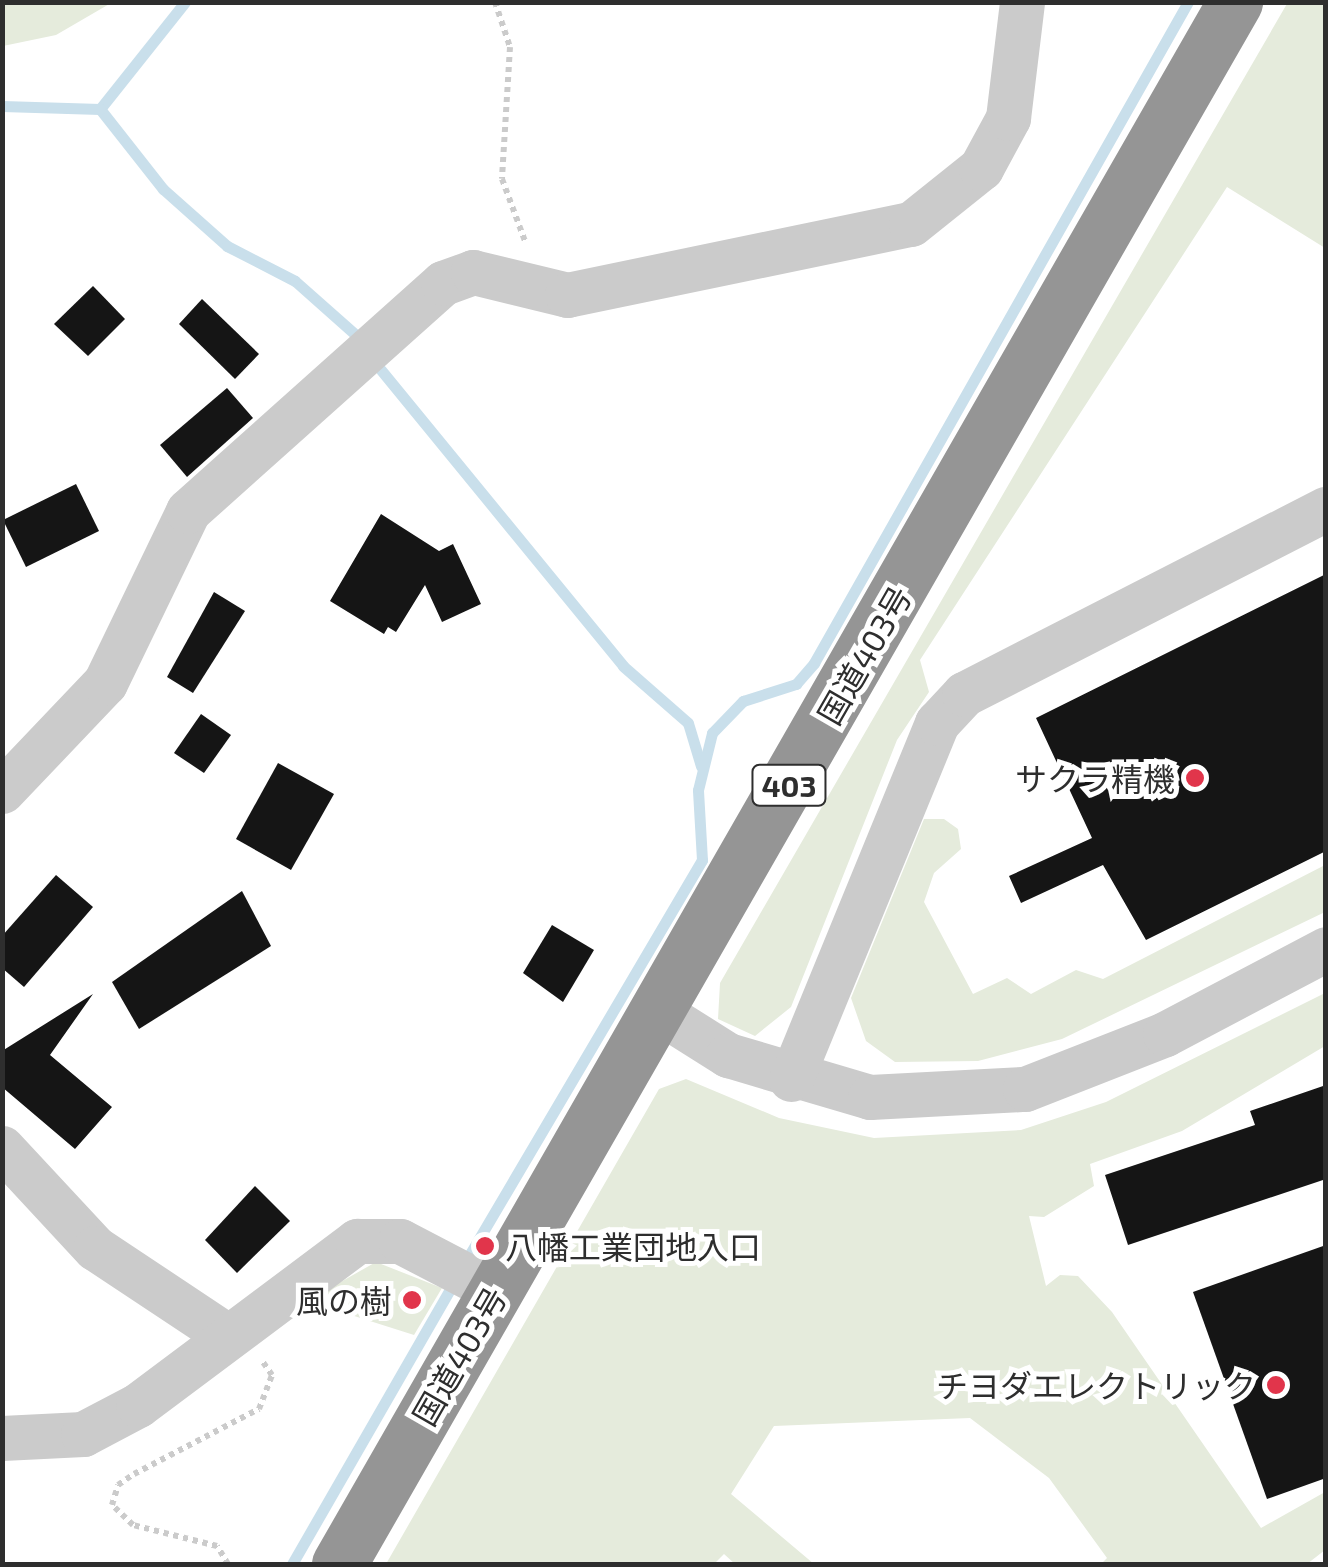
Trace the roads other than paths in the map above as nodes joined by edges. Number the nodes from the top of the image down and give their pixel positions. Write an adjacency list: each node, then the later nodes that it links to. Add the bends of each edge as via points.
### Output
1 (1022, 2): 4 (street, via 1008,118 981,168 911,224 567,296 473,272 443,283 188,511 105,683)
2 (1236, 2): 6 (highway, 国道403号 / 403)
3 (1326, 509): 7 (street, via 964,694 937,723)
4 (2, 791)
5 (1326, 949): 7 (street, via 1165,1034 1025,1088 870,1097)
6 (658, 1011): 7 (street, via 728,1054); 9 (highway, 国道403号 / 403)
7 (792, 1079)
8 (2, 1148): 10 (street, via 95,1248)
9 (472, 1279): 10 (street, via 400,1241 357,1240); 12 (highway, 国道403号 / 403)
10 (226, 1334): 11 (street, via 138,1405 83,1434)
11 (2, 1438)
12 (339, 1564)

